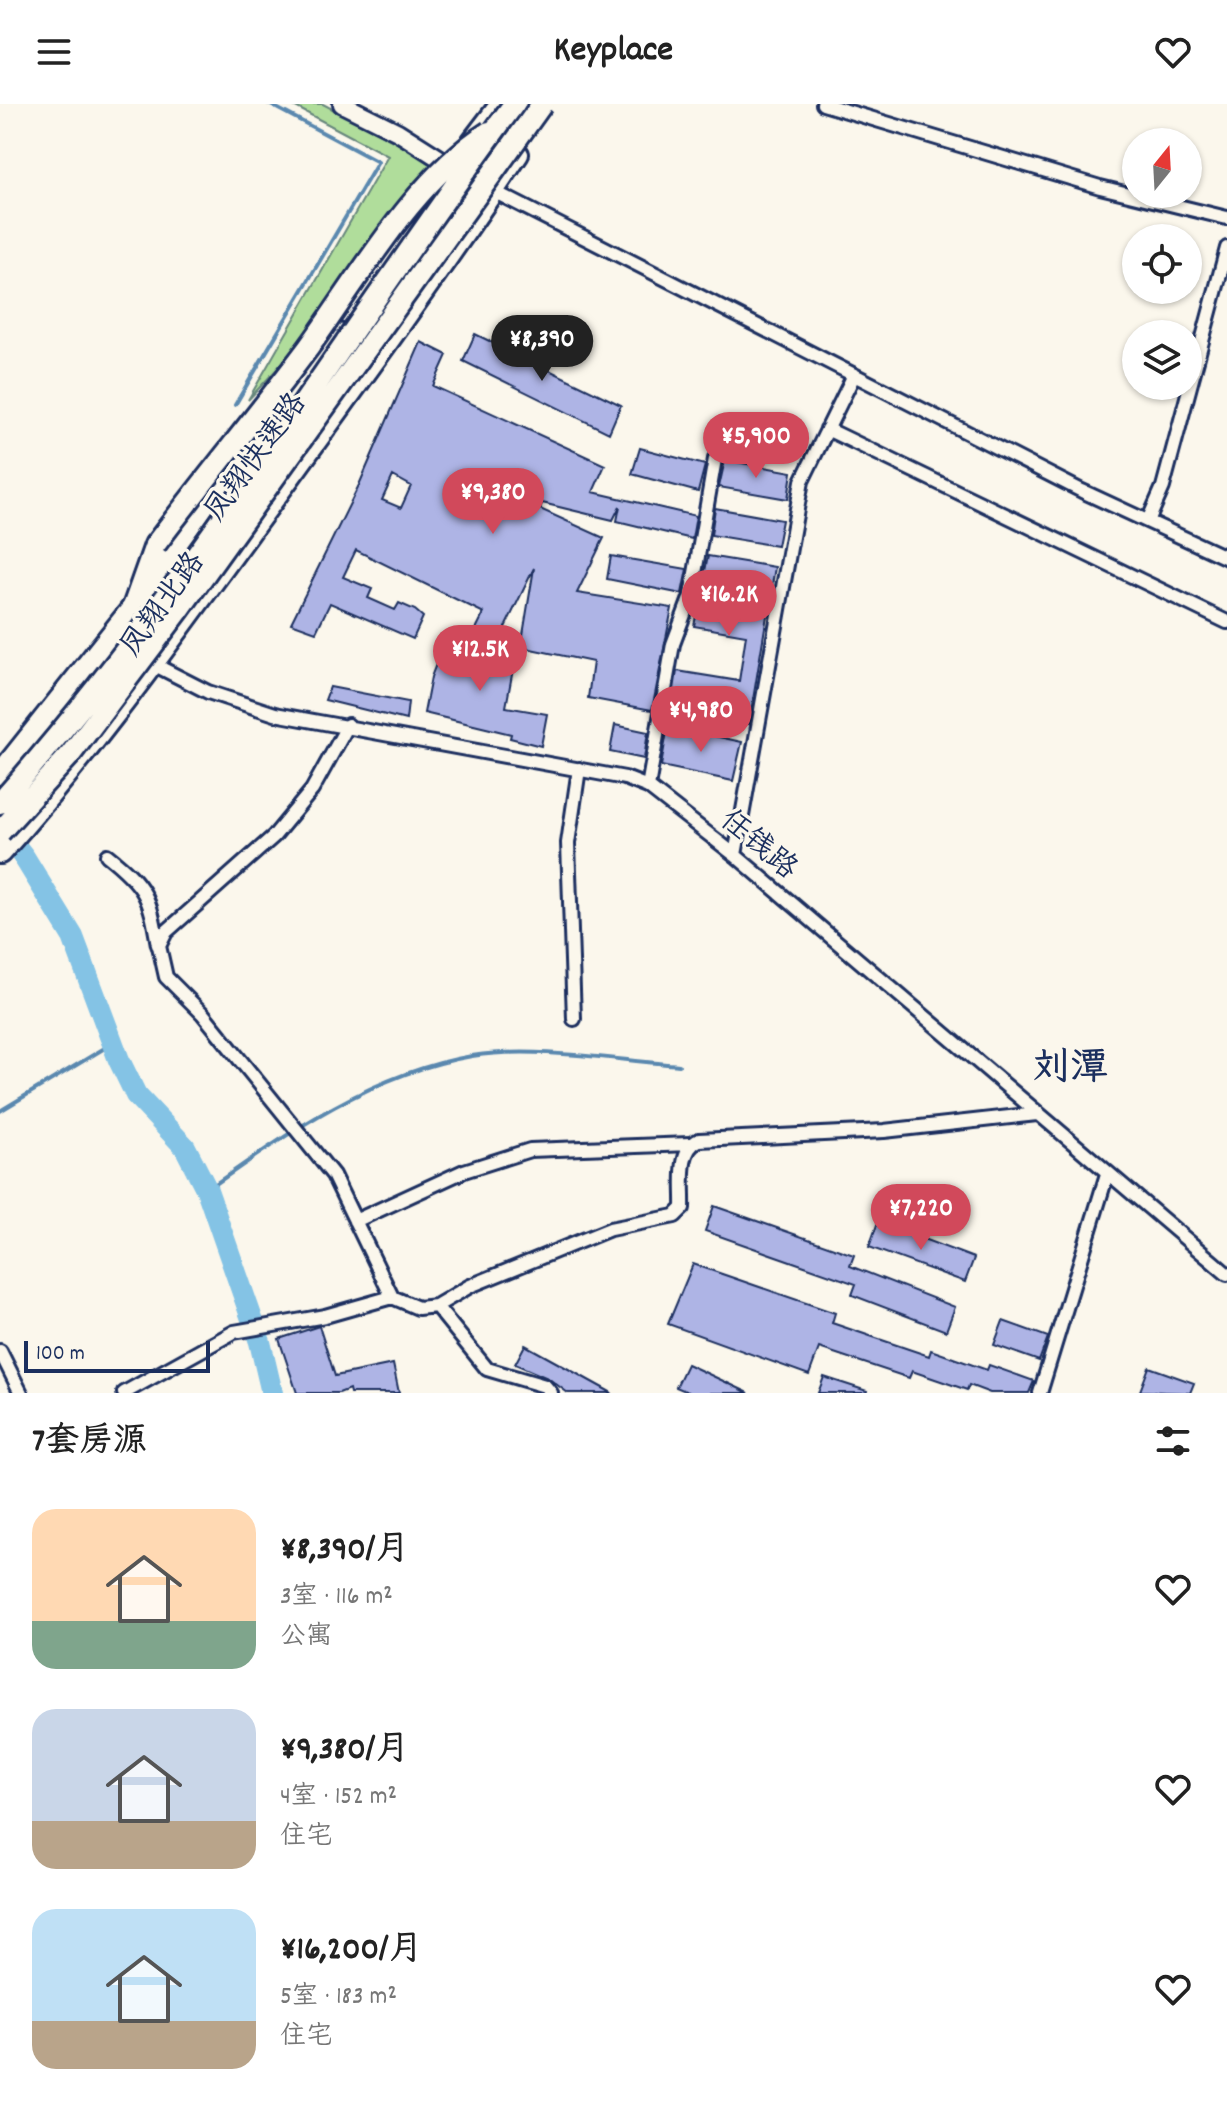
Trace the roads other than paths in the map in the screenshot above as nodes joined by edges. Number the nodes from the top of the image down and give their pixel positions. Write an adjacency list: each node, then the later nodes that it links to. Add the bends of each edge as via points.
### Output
1 (342, 104): 8 (street)
2 (501, 104): 8 (main road, 凤翔北路)
3 (514, 104): 7 (main road, 凤翔快速路, bridge)
4 (542, 104): 25 (main road, 凤翔快速路, bridge, via 180,609 70,755)
5 (551, 104): 9 (main road, 凤翔北路)
6 (823, 104): 10 (street, via 1100,187)
7 (499, 125): 17 (main road, bridge, via 457,152 378,249 155,545); 24 (main road, 凤翔快速路, bridge, via 164,597)
8 (453, 167): 17 (main road, 凤翔北路, via 263,420)
9 (493, 191): 12 (street); 19 (main road, 凤翔北路)
10 (1227, 218)
11 (1227, 248): 15 (street, via 1163,487)
12 (854, 375): 13 (street); 15 (street)
13 (827, 429): 18 (street); 28 (street, via 802,481)
14 (726, 436): 23 (street, via 715,459 691,596 673,644)
15 (1148, 521): 16 (street)
16 (1227, 558)
17 (133, 607): 22 (main road, 凤翔北路)
18 (1227, 622)
19 (153, 664): 20 (street, 任钱路, via 208,692 275,714); 26 (main road, 凤翔北路)
20 (348, 725): 21 (street, 任钱路); 29 (street, via 312,790 274,836 172,926)
21 (579, 769): 23 (street, 任钱路); 30 (street, via 568,843)
22 (2, 772)
23 (648, 787): 28 (street, 任钱路)
24 (0, 803)
25 (0, 832)
26 (0, 853)
27 (107, 855): 29 (street, via 137,879 153,913)
28 (735, 855): 31 (street, 任钱路)
29 (159, 946): 34 (street, via 166,977 300,1132 333,1175)
30 (574, 1019)
31 (1037, 1114): 32 (street); 33 (street, 任钱路)
32 (690, 1144): 34 (street, via 530,1150 464,1171); 37 (street, via 683,1208 675,1216 610,1229 470,1286)
33 (1107, 1174): 35 (street, 任钱路); 42 (street)
34 (355, 1221): 36 (street)
35 (1227, 1274)
36 (392, 1297): 37 (street, via 418,1308); 40 (street, via 234,1332)
37 (436, 1306): 41 (street, via 487,1369 545,1386)
38 (0, 1351): 39 (street)
39 (21, 1393)
40 (124, 1393)
41 (551, 1393)
42 (1040, 1393)

